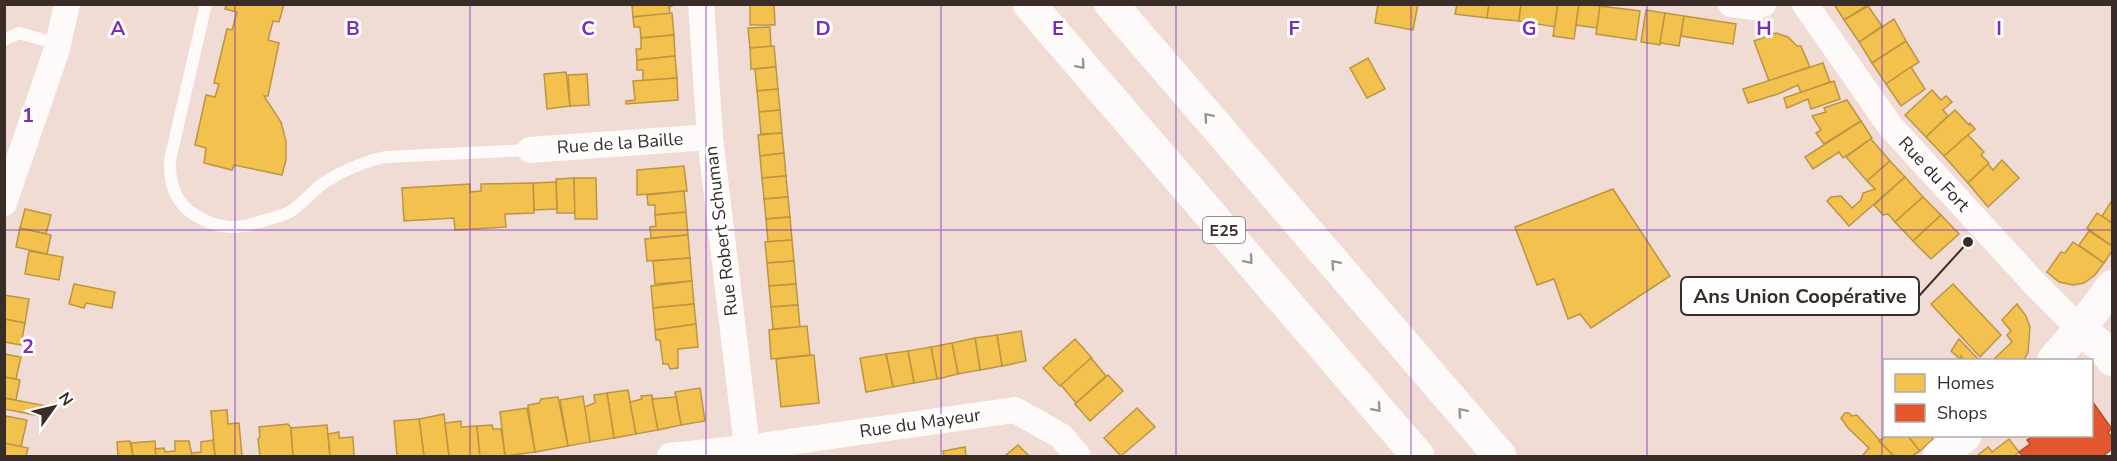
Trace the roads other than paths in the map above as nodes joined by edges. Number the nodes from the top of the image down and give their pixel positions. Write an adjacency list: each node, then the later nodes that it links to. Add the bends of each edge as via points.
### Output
1 (67, 4): 10 (street)
2 (206, 4): 12 (lane, via 169,177 184,209 210,225 249,225 289,212 328,180 367,161)
3 (701, 4): 11 (street, Rue Robert Schuman)
4 (1029, 4): 22 (highway, E25, one-way to 22)
5 (1111, 4): 23 (highway, one-way to 5)
6 (1731, 4): 7 (street)
7 (1763, 4)
8 (1805, 4): 15 (street, Rue du Fort, via 1890,126)
9 (4, 40): 10 (lane, via 19,33)
10 (57, 44): 13 (street)
11 (710, 137): 12 (street, Rue de la Baille); 19 (street, Rue Robert Schuman)
12 (530, 150)
13 (4, 203)
14 (2112, 286): 15 (street)
15 (2080, 330): 16 (street); 17 (street)
16 (2054, 359)
17 (2112, 360)
18 (1963, 437): 24 (street)
19 (748, 452): 20 (street, Rue du Mayeur); 21 (street, Rue du Mayeur, via 1015,410 1061,436)
20 (670, 456)
21 (1078, 456)
22 (1418, 456)
23 (1500, 456)
24 (1940, 456)

